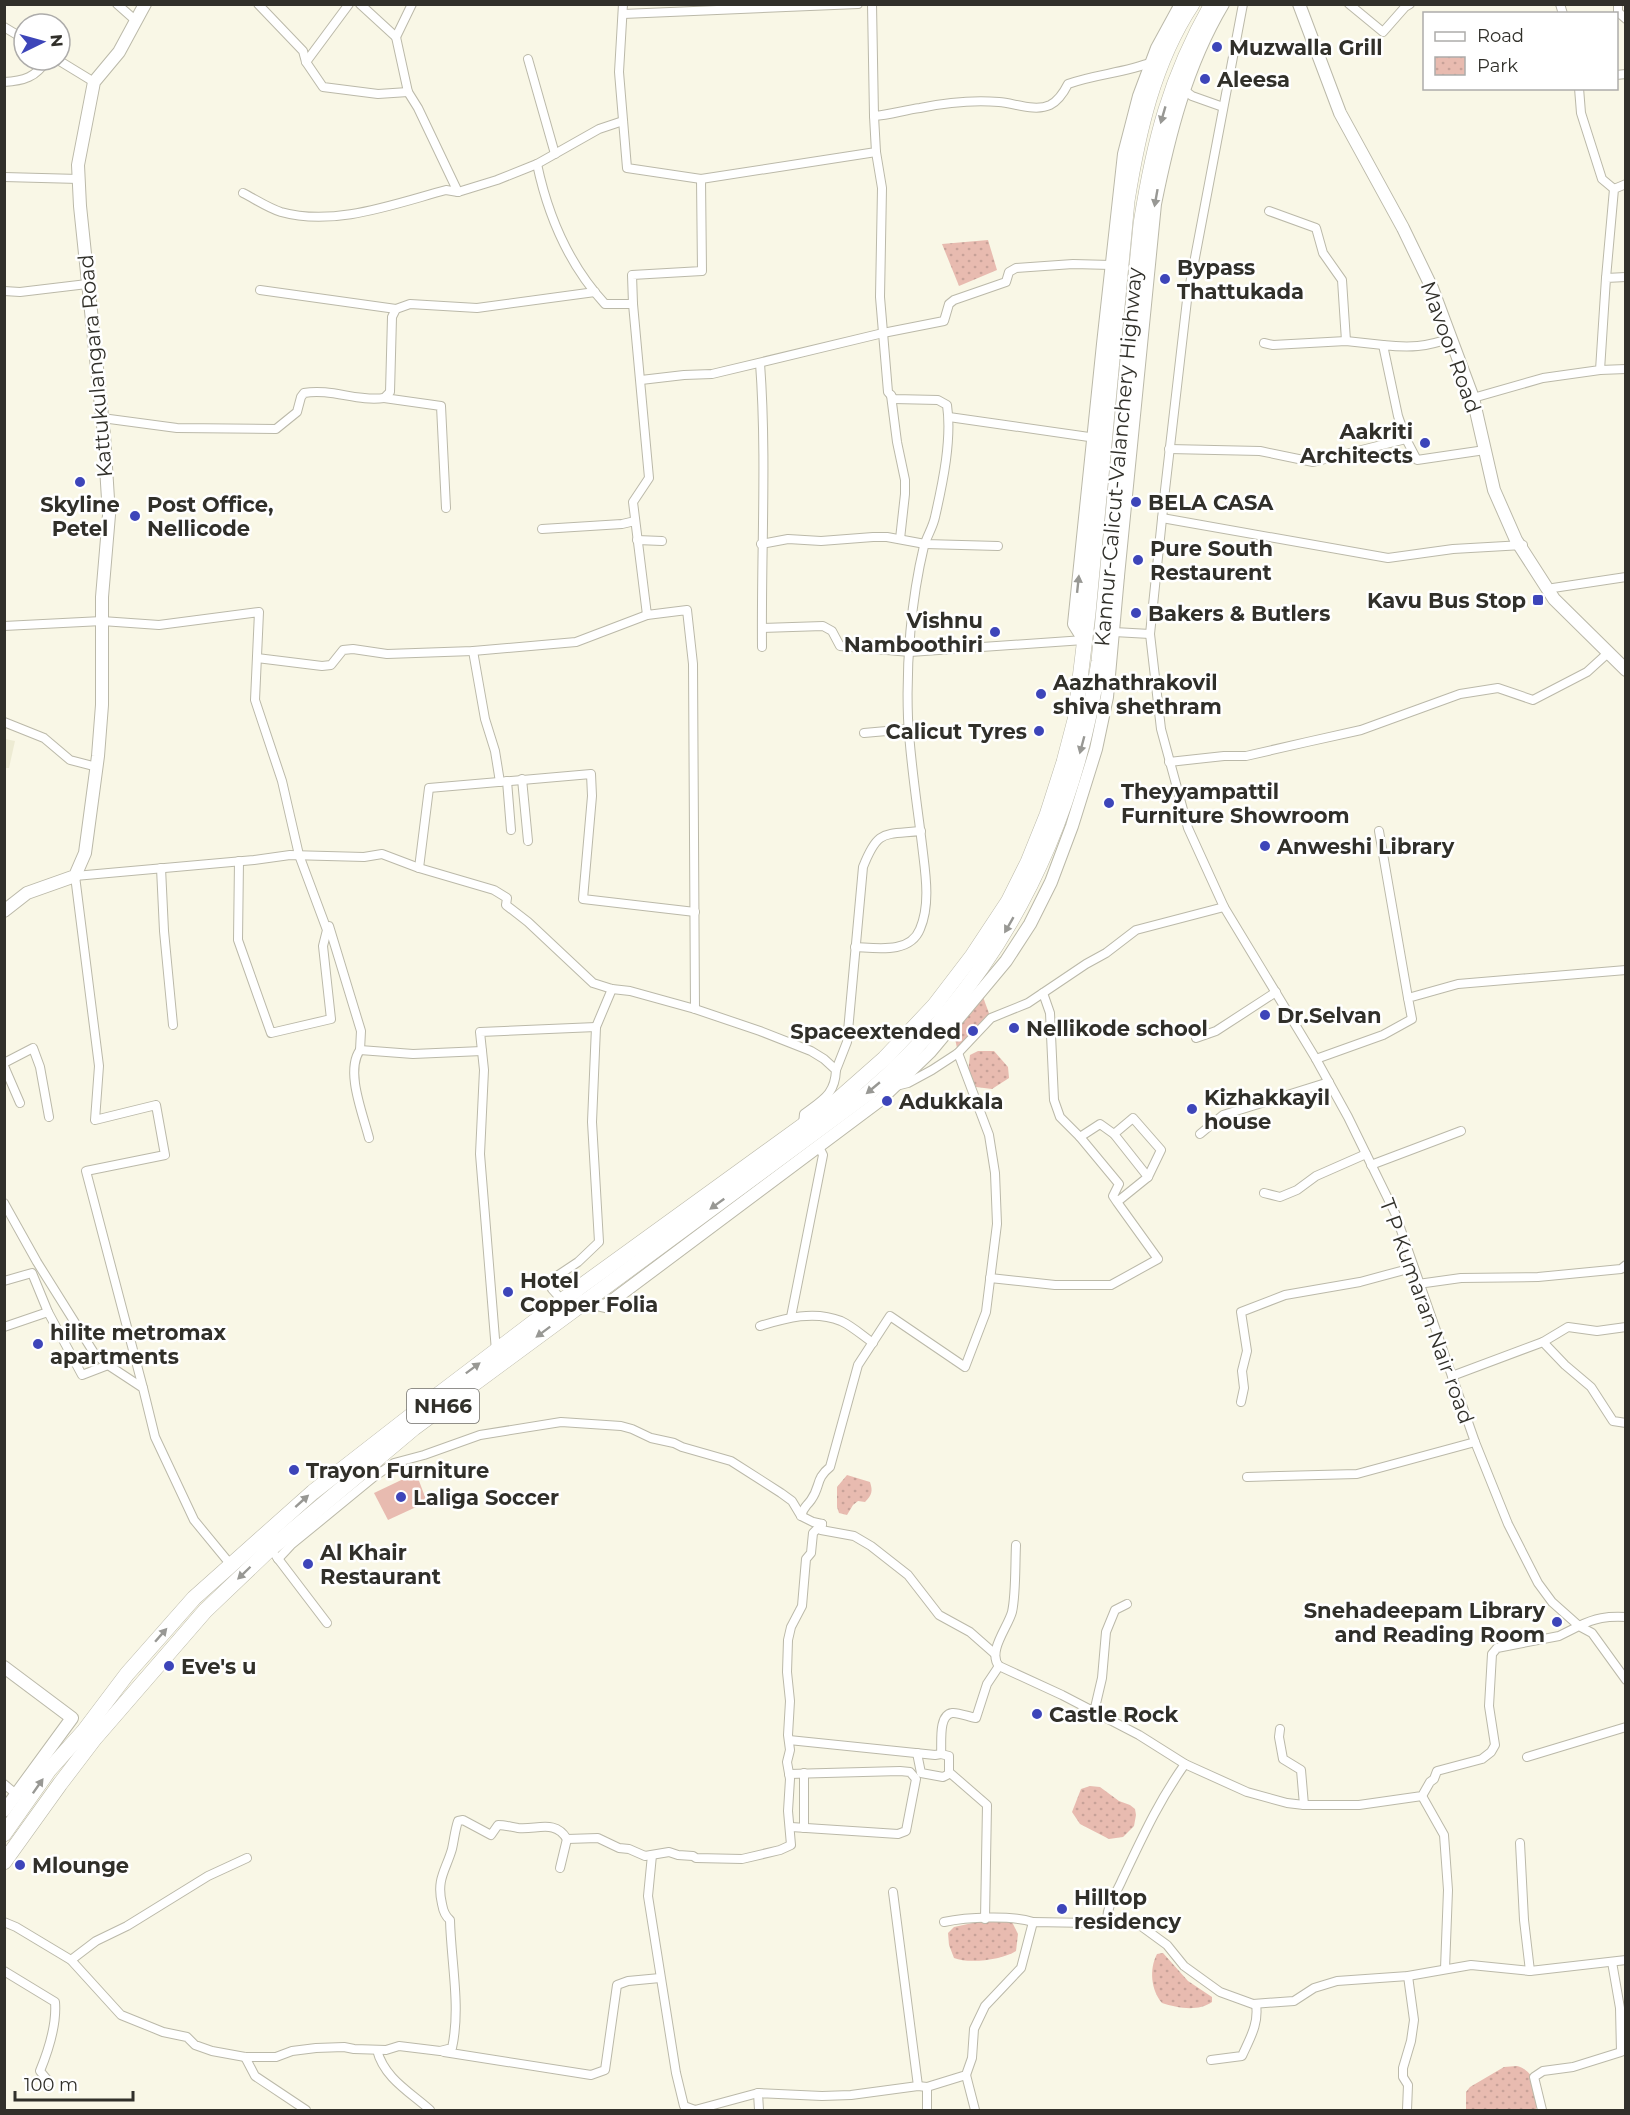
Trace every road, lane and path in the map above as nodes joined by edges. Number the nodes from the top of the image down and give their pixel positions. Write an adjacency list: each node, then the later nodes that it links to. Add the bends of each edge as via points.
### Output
1 (117, 4): 21 (street)
2 (145, 4): 21 (street, Kattukulangara Road)
3 (258, 4): 25 (street, via 303,51)
4 (349, 4): 25 (street)
5 (360, 4): 23 (street)
6 (412, 4): 23 (street)
7 (858, 4): 19 (street)
8 (872, 4): 35 (street)
9 (1181, 4): 26 (street)
10 (1192, 4): 96 (highway, Kannur-Calicut-Valanchery Highway / NH66, via 1152,90 1135,150)
11 (1212, 4): 89 (highway, Kannur-Calicut-Valanchery Highway / NH66, one-way to 89, via 1179,69 1150,167)
12 (1223, 4): 31 (street)
13 (1243, 4): 34 (street, T P Kumaran Nair road)
14 (1299, 4): 58 (street, Mavoor Road, via 1340,113 1403,228)
15 (1308, 4): 67 (street, Mavoor Road, via 1340,96 1438,287)
16 (1349, 4): 17 (street, via 1383,32)
17 (1410, 4)
18 (1617, 4): 22 (street, via 1618,12)
19 (731, 7): 20 (street)
20 (623, 9): 36 (street, via 619,72)
21 (135, 20): 30 (street, Kattukulangara Road, via 119,52)
22 (1626, 20)
23 (396, 37): 33 (street)
24 (528, 59): 38 (street)
25 (306, 62): 33 (street, via 323,87)
26 (1152, 62): 35 (street, via 1068,84 1063,94 1049,105 962,104); 48 (street, via 1124,154)
27 (72, 69): 30 (street)
28 (36, 72): 29 (street, via 21,81)
29 (4, 82)
30 (94, 82): 41 (street, Kattukulangara Road, via 78,165)
31 (1184, 90): 34 (street); 86 (street, one-way to 86, via 1166,147 1155,204)
32 (1579, 90): 44 (street, via 1581,113 1602,179)
33 (408, 92): 45 (street)
34 (1223, 107): 73 (street, T P Kumaran Nair road, via 1187,300)
35 (874, 116): 37 (street)
36 (623, 121): 38 (street, via 599,129); 42 (street, via 627,168)
37 (876, 152): 42 (street); 57 (street, via 882,188)
38 (555, 154): 39 (street)
39 (537, 164): 45 (street); 54 (street, via 560,237)
40 (4, 177): 41 (street)
41 (79, 179): 51 (street, Kattukulangara Road)
42 (701, 179): 55 (street, via 702,271 632,275)
43 (1626, 184): 44 (street)
44 (1614, 189): 50 (street)
45 (458, 192): 46 (street, via 446,190 344,215 310,216 279,211)
46 (243, 193)
47 (1269, 211): 59 (street, via 1316,228 1323,253 1342,280)
48 (1111, 265): 57 (street, via 1016,268 1009,272 1006,282 954,300 944,321); 96 (street, one-way to 48, via 1074,624)
49 (1626, 277): 50 (street)
50 (1606, 278): 64 (street)
51 (87, 284): 53 (street); 69 (street, Kattukulangara Road)
52 (260, 290): 56 (street)
53 (4, 291)
54 (595, 292): 55 (street, via 605,304); 56 (street, via 477,308 410,304)
55 (633, 304): 65 (street)
56 (396, 309): 68 (street, via 392,317 390,392)
57 (883, 333): 62 (street); 66 (street)
58 (1451, 338): 61 (street, via 1411,348); 67 (street, Mavoor Road)
59 (1346, 341): 60 (street); 61 (street)
60 (1264, 343)
61 (1383, 345): 72 (street)
62 (760, 363): 65 (street, via 712,374); 82 (street, via 764,420)
63 (1626, 369): 64 (street)
64 (1600, 370): 67 (street, via 1543,378)
65 (641, 380): 77 (street, via 649,478 633,502)
66 (891, 395): 70 (street, via 894,399 938,400 947,405); 79 (street, via 905,480)
67 (1476, 397): 74 (street, Mavoor Road); 84 (street, Mavoor Road, via 1501,490)
68 (384, 398): 69 (street, via 304,393 297,412 276,429 177,428); 75 (street, via 441,406)
69 (102, 417): 91 (street, Kattukulangara Road, via 109,515)
70 (949, 417): 71 (street); 83 (street, via 935,518)
71 (1089, 436)
72 (1406, 439): 73 (street, via 1313,462 1260,451); 74 (street, via 1417,460)
73 (1169, 449): 76 (street, T P Kumaran Nair road)
74 (1485, 450): 84 (street, Mavoor Road, via 1494,490)
75 (446, 508)
76 (1162, 518): 84 (street, via 1388,558); 95 (street, T P Kumaran Nair road)
77 (635, 521): 78 (street); 80 (street)
78 (542, 529)
79 (900, 539): 82 (street, via 788,539); 83 (street)
80 (637, 540): 81 (street); 90 (street)
81 (662, 541)
82 (761, 544): 93 (street)
83 (925, 544): 85 (street); 99 (street)
84 (1522, 545): 88 (street, Mavoor Road); 100 (street, Mavoor Road, via 1554,599)
85 (998, 546)
86 (1118, 576): 89 (street); 94 (street)
87 (1626, 577): 88 (street)
88 (1553, 588): 102 (street, Mavoor Road)
89 (1105, 591): 162 (highway, Kannur-Calicut-Valanchery Highway / NH66, one-way to 162, via 1094,694 1073,781 1030,887 973,981 904,1061 868,1093)
90 (646, 615): 98 (street, via 576,642); 122 (street, via 687,610 693,664)
91 (102, 621): 92 (street); 101 (street, via 159,625 259,612); 108 (street, Kattukulangara Road)
92 (4, 626)
93 (762, 628): 97 (street); 99 (street, via 823,626 832,631 840,646)
94 (1114, 632): 95 (street); 140 (street, via 1096,749 1051,882 1006,961 930,1052)
95 (1150, 634): 107 (street, T P Kumaran Nair road, via 1161,729)
96 (1084, 640): 99 (street); 143 (highway, Kannur-Calicut-Valanchery Highway / NH66, via 1075,720 1064,762 1028,862 1008,902 974,955 934,1006 885,1058)
97 (762, 647)
98 (473, 651): 101 (street, via 387,654 353,649 343,650 331,665 322,666); 110 (street, via 485,719)
99 (910, 652): 105 (street)
100 (1609, 652): 103 (street, Mavoor Road); 107 (street, via 1587,672 1533,700 1498,688 1460,694 1361,730 1297,745 1246,756)
101 (257, 658): 115 (street, via 255,700)
102 (1626, 661)
103 (1626, 670)
104 (4, 722): 108 (street, via 44,738 70,760)
105 (909, 729): 106 (street); 112 (street)
106 (864, 733)
107 (1169, 762): 120 (street, T P Kumaran Nair road, via 1188,828)
108 (97, 768): 119 (street, Kattukulangara Road, via 85,853)
109 (522, 779): 110 (street); 114 (street); 122 (street, via 591,774 583,899)
110 (503, 781): 111 (street); 118 (street, via 429,788)
111 (511, 830)
112 (921, 831): 123 (street, via 884,835 872,844 863,867); 123 (street, via 927,882 924,921 919,933 906,945)
113 (1379, 831): 128 (street)
114 (528, 841)
115 (301, 855): 116 (street); 116 (street, via 327,930 323,946 331,1019 271,1033 238,940); 118 (street, via 381,854); 133 (street, via 329,925 361,1030)
116 (239, 861): 117 (street)
117 (161, 868): 119 (street); 130 (street)
118 (419, 868): 125 (street, via 494,890 507,898 509,909 587,978)
119 (75, 876): 121 (street, via 27,893); 173 (street, via 99,1066 95,1120 156,1105 165,1155 86,1171)
120 (1224, 907): 126 (street, T P Kumaran Nair road); 127 (street, via 1136,930)
121 (4, 911)
122 (695, 912): 129 (street)
123 (855, 947): 138 (street, via 847,1042)
124 (1626, 970): 128 (street, via 1458,984)
125 (612, 989): 129 (street); 131 (street)
126 (1276, 992): 132 (street, via 1216,1031); 136 (street, T P Kumaran Nair road)
127 (1043, 993): 135 (street, via 991,1018); 147 (street, via 1050,1013 1054,1100 1060,1117)
128 (1408, 998): 136 (street, via 1412,1019 1383,1035)
129 (695, 1009): 138 (street, via 800,1046)
130 (173, 1024)
131 (596, 1028): 134 (street, via 480,1032); 161 (street, via 592,1122 600,1242 557,1276 552,1289)
132 (1196, 1038)
133 (360, 1050): 134 (street, via 413,1054); 148 (street, via 352,1072)
134 (482, 1051): 170 (street, via 480,1154)
135 (958, 1053): 140 (street, via 909,1083); 158 (street, via 989,1135 995,1173 997,1224)
136 (1316, 1059): 139 (street, T P Kumaran Nair road)
137 (4, 1065): 141 (street); 142 (street, via 33,1048)
138 (836, 1070): 143 (street, via 828,1096 804,1114)
139 (1329, 1082): 146 (street, via 1222,1115); 150 (street, T P Kumaran Nair road)
140 (894, 1087): 149 (street)
141 (21, 1103)
142 (49, 1117)
143 (803, 1124): 161 (highway, Kannur-Calicut-Valanchery Highway / NH66)
144 (1461, 1131): 151 (street)
145 (1114, 1134): 147 (street, via 1100,1124); 152 (street); 152 (street, via 1133,1118 1161,1150)
146 (1200, 1134)
147 (1080, 1137): 155 (street, via 1119,1184 1113,1196)
148 (369, 1138)
149 (819, 1147): 162 (street, via 605,1306); 164 (street, via 824,1155)
150 (1366, 1154): 151 (street, T P Kumaran Nair road); 153 (street, via 1280,1197)
151 (1371, 1165): 157 (street, T P Kumaran Nair road, via 1395,1213)
152 (1148, 1177): 155 (street)
153 (1264, 1193)
154 (4, 1203): 171 (street, via 94,1353)
155 (1118, 1203): 158 (street, via 1158,1259 1111,1285 1054,1285)
156 (1626, 1265): 160 (street, via 1586,1274 1461,1278)
157 (1412, 1268): 160 (street, T P Kumaran Nair road); 174 (street, via 1285,1295 1241,1312 1247,1351)
158 (990, 1278): 169 (street, via 986,1312 965,1367 891,1316)
159 (4, 1281): 163 (street, via 32,1273)
160 (1418, 1284): 172 (street, T P Kumaran Nair road)
161 (562, 1300): 170 (highway, Kannur-Calicut-Valanchery Highway / NH66)
162 (583, 1301): 181 (highway, Kannur-Calicut-Valanchery Highway / NH66, one-way to 181, via 414,1428)
163 (48, 1312): 166 (street); 171 (street, via 82,1375)
164 (791, 1317): 165 (street); 169 (street, via 821,1316 841,1321)
165 (760, 1326)
166 (4, 1327)
167 (1626, 1327): 168 (street, via 1597,1331 1568,1327)
168 (1543, 1342): 172 (street); 175 (street, via 1591,1387 1613,1421)
169 (873, 1343): 178 (street, via 858,1365 830,1467 820,1474 817,1488)
170 (496, 1351): 182 (highway, Kannur-Calicut-Valanchery Highway / NH66, one-way to 170, via 313,1492)
171 (108, 1365): 173 (street)
172 (1452, 1376): 176 (street, T P Kumaran Nair road)
173 (142, 1388): 182 (street, via 155,1437 194,1520)
174 (1241, 1402)
175 (1626, 1423)
176 (1475, 1442): 177 (street, via 1357,1474); 186 (street, T P Kumaran Nair road, via 1533,1574 1552,1602)
177 (1248, 1477)
178 (801, 1516): 179 (street); 181 (street, via 782,1493 731,1461 621,1426 561,1422 480,1435 394,1464)
179 (822, 1524): 187 (street, via 821,1530 854,1536 893,1561 939,1615 970,1632); 194 (street, via 813,1533 811,1553 806,1559 802,1606 788,1640)
180 (1016, 1545): 187 (street, via 1012,1612)
181 (274, 1554): 185 (street); 214 (highway, Kannur-Calicut-Valanchery Highway / NH66, one-way to 214, via 205,1611 95,1738)
182 (231, 1565): 209 (highway, Kannur-Calicut-Valanchery Highway / NH66, one-way to 182, via 49,1770 127,1674 194,1598)
183 (1127, 1604): 191 (street, via 1115,1610 1106,1632)
184 (1626, 1617): 186 (street, via 1592,1619)
185 (327, 1623)
186 (1579, 1626): 190 (street, T P Kumaran Nair road, via 1592,1634); 204 (street, via 1559,1636 1497,1648 1492,1654 1489,1690 1495,1745 1482,1759 1437,1771)
187 (995, 1654): 188 (street)
188 (999, 1666): 191 (street); 196 (street, via 987,1684 976,1718 952,1713 946,1716)
189 (4, 1667): 203 (street, via 72,1718)
190 (1626, 1680)
191 (1094, 1712): 198 (street)
192 (1626, 1727): 197 (street)
193 (1280, 1729): 205 (street, via 1283,1759 1301,1770)
194 (789, 1740): 195 (street); 201 (street)
195 (917, 1753): 196 (street); 199 (street, via 921,1773 943,1777)
196 (941, 1754): 199 (street, via 949,1756)
197 (1527, 1757)
198 (1185, 1764): 205 (street, via 1247,1792); 218 (street, via 1162,1796 1107,1910)
199 (949, 1772): 217 (street, via 987,1804)
200 (804, 1773): 201 (street); 208 (street); 208 (street, via 910,1772 916,1779 906,1832)
201 (789, 1774): 207 (street)
202 (4, 1784): 203 (street)
203 (16, 1794): 206 (street)
204 (1422, 1796): 205 (street, via 1359,1805); 225 (street, via 1444,1836 1448,1890)
205 (1304, 1805)
206 (4, 1811)
207 (791, 1827): 208 (street); 212 (street, via 791,1845 761,1856 730,1859 669,1852)
208 (804, 1828)
209 (4, 1834)
210 (567, 1839): 212 (street, via 598,1838 640,1855); 215 (street); 232 (street, via 563,1831 555,1828 498,1825 491,1835 458,1821 440,1882 443,1908 450,1920 455,2036 452,2048)
211 (1520, 1843): 227 (street)
212 (652, 1855): 229 (street, via 648,1896)
213 (247, 1858): 222 (street, via 208,1876 96,1941)
214 (4, 1862)
215 (560, 1868)
216 (893, 1892): 238 (street)
217 (985, 1919): 220 (street); 221 (street, via 1021,1918)
218 (1107, 1919): 221 (street, via 1091,1923); 230 (street, via 1141,1926 1167,1945 1184,1966 1220,1992)
219 (4, 1922): 222 (street)
220 (944, 1922)
221 (1033, 1922): 236 (street, via 1021,1968 985,2006 974,2030)
222 (71, 1960): 234 (street, via 121,2015 187,2037 195,2045 212,2051)
223 (1626, 1960): 224 (street)
224 (1612, 1962): 227 (street); 233 (street)
225 (1446, 1969): 227 (street, via 1471,1965); 228 (street)
226 (4, 1971): 237 (street, via 55,2002 56,2016 40,2071)
227 (1530, 1971)
228 (1408, 1976): 230 (street, via 1337,1981 1314,1988 1294,2001); 245 (street, via 1414,2020 1403,2068 1408,2085)
229 (660, 1978): 232 (street, via 617,1985 605,2070 591,2075); 239 (street, via 684,2106 695,2110)
230 (1256, 2004): 235 (street, via 1258,2017 1242,2056)
231 (377, 2050): 232 (street, via 399,2046); 234 (street, via 306,2049 276,2057); 241 (street, via 396,2083)
232 (440, 2051)
233 (1623, 2051): 246 (street, via 1533,2077)
234 (245, 2057): 240 (street, via 255,2076)
235 (1211, 2060)
236 (966, 2075): 238 (street); 244 (street)
237 (49, 2082)
238 (923, 2087): 239 (street, via 851,2095); 243 (street)
239 (758, 2093): 242 (street)
240 (306, 2110)
241 (429, 2110)
242 (759, 2110)
243 (927, 2110)
244 (975, 2110)
245 (1407, 2110)
246 (1542, 2110)

